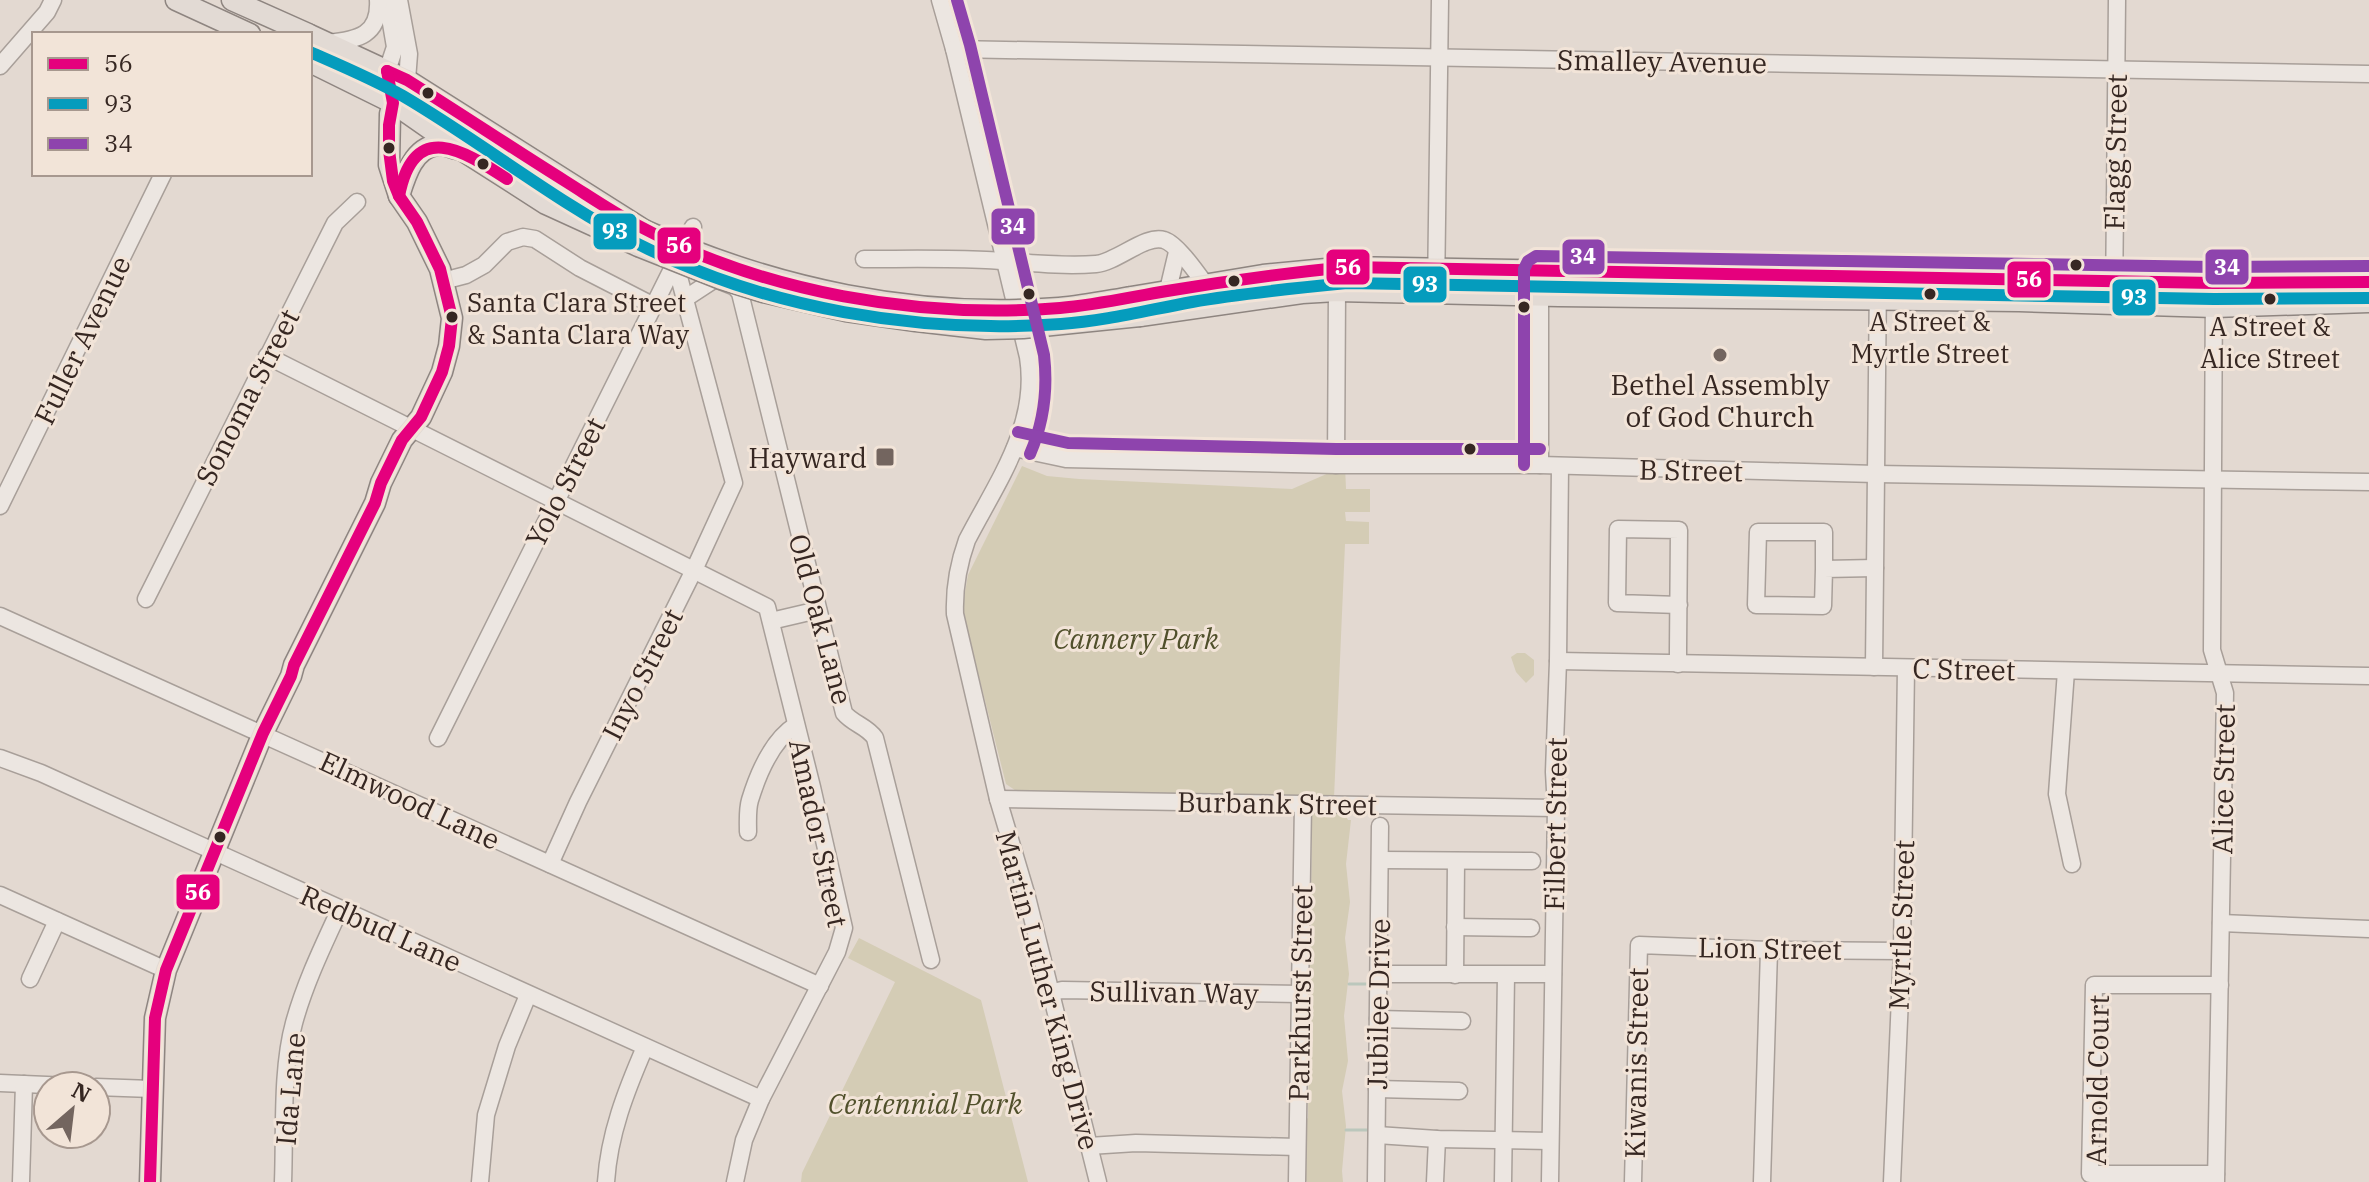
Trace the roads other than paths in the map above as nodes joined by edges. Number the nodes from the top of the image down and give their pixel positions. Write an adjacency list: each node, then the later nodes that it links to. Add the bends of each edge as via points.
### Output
1 (53, 0): 16 (street)
2 (176, 0): 10 (main road)
3 (232, 0): 11 (main road)
4 (378, 0): 12 (street, via 377,20 369,32 350,41)
5 (387, 0): 18 (street, via 395,47)
6 (399, 0): 20 (street, via 409,54)
7 (940, 0): 13 (street, Martin Luther King Drive)
8 (1440, 0): 14 (street)
9 (2117, 0): 17 (street, Flagg Street)
10 (238, 31)
11 (304, 32)
12 (315, 37): 18 (main road)
13 (954, 49): 14 (street, Smalley Avenue); 30 (street, Martin Luther King Drive)
14 (1438, 56): 17 (street, Smalley Avenue); 32 (street)
15 (312, 63): 21 (main road)
16 (0, 66)
17 (2116, 69): 19 (street, Smalley Avenue); 37 (street, Flagg Street)
18 (387, 71): 20 (main road); 21 (main road)
19 (2369, 74)
20 (407, 80): 21 (main road); 27 (main road)
21 (393, 103): 22 (main road); 24 (main road, via 389,159)
22 (461, 150): 24 (main road, via 437,145 421,153 407,168); 27 (main road, via 556,210)
23 (162, 176): 62 (street, Fuller Avenue)
24 (399, 196): 36 (main road, via 417,222)
25 (357, 202): 52 (street, Sonoma Street, via 335,223)
26 (693, 227): 31 (street, Yolo Street)
27 (641, 238): 50 (main road, bridge, via 846,303 980,310)
28 (1177, 252): 30 (street, via 1159,239 1095,264); 40 (street); 41 (street)
29 (864, 259): 30 (street)
30 (1004, 261): 54 (street, Martin Luther King Drive, via 1031,383)
31 (675, 262): 35 (street, Old Oak Lane); 45 (street); 49 (street, Yolo Street)
32 (1434, 267): 33 (main road); 40 (main road, via 1347,267); 43 (street)
33 (1540, 271): 34 (main road); 44 (street)
34 (1878, 278): 37 (main road); 46 (street)
35 (715, 279): 45 (street); 68 (street, Old Oak Lane, via 740,293)
36 (443, 281): 49 (street, via 466,275 507,242 523,237); 53 (main road, via 452,318 449,346 442,372)
37 (2114, 281): 39 (main road); 48 (street, Flagg Street)
38 (2369, 282): 39 (main road)
39 (2214, 283): 51 (street, Alice Street)
40 (1205, 284): 41 (main road)
41 (1168, 290): 50 (main road)
42 (1337, 291): 43 (main road); 50 (main road); 55 (street)
43 (1436, 293): 44 (main road)
44 (1540, 296): 46 (main road); 56 (street)
45 (686, 298): 65 (street, Inyo Street, via 734,483)
46 (1878, 301): 48 (main road); 58 (street)
47 (2369, 302): 51 (main road)
48 (2114, 304): 51 (main road)
49 (654, 306): 61 (street, Yolo Street)
50 (1136, 307)
51 (2214, 307): 59 (street, Alice Street)
52 (267, 356): 53 (street); 66 (street, Sonoma Street)
53 (413, 428): 61 (street); 79 (main road, via 402,440)
54 (1015, 448): 55 (street, B Street, via 1066,459); 82 (street, Martin Luther King Drive, via 967,540 954,594)
55 (1336, 465): 56 (street, B Street)
56 (1540, 465): 57 (street, B Street)
57 (1560, 466): 58 (street, B Street); 71 (street, Filbert Street)
58 (1876, 474): 59 (street, B Street); 63 (street)
59 (2214, 479): 60 (street, B Street); 76 (street, Alice Street, via 2212,650)
60 (2369, 482)
61 (555, 501): 65 (street); 80 (street, Yolo Street)
62 (0, 506)
63 (1875, 568): 64 (street); 73 (street)
64 (1824, 569): 64 (street, via 1824,532 1758,532 1756,605 1823,606)
65 (694, 570): 69 (street); 91 (street, Inyo Street)
66 (146, 599)
67 (1679, 605): 67 (street, via 1679,530 1618,529 1617,603); 72 (street)
68 (818, 610): 69 (street); 103 (street, Old Oak Lane, via 844,713 875,738)
69 (769, 614): 78 (street, Amador Street)
70 (0, 616): 79 (street, Elmwood Lane)
71 (1558, 661): 72 (street, C Street); 84 (street, Filbert Street)
72 (1678, 664): 73 (street, C Street)
73 (1874, 667): 74 (street, C Street)
74 (1906, 668): 75 (street, C Street); 102 (street, Myrtle Street)
75 (2066, 671): 76 (street, C Street); 92 (street, via 2057,794)
76 (2218, 673): 77 (street, C Street); 96 (street, Alice Street, via 2225,693)
77 (2369, 676)
78 (796, 725): 86 (street, via 781,737 761,774 750,800); 111 (street, Amador Street, via 844,928)
79 (263, 733): 87 (main road); 91 (street, Elmwood Lane)
80 (438, 738)
81 (0, 758): 87 (street, Redbud Lane)
82 (998, 799): 83 (street, Burbank Street); 112 (street, Martin Luther King Drive)
83 (1303, 804): 84 (street, Burbank Street); 113 (street, Parkhurst Street)
84 (1556, 808): 106 (street, Filbert Street)
85 (1380, 826): 88 (street, Jubilee Drive)
86 (748, 832)
87 (215, 852): 94 (street, Redbud Lane); 104 (main road)
88 (1381, 860): 89 (street); 105 (street, Jubilee Drive)
89 (1456, 861): 90 (street); 97 (street)
90 (1532, 861)
91 (550, 864): 111 (street, Elmwood Lane)
92 (2072, 864)
93 (0, 895): 95 (street)
94 (340, 909): 114 (street, Redbud Lane); 135 (street, Ida Lane, via 293,1025)
95 (57, 921): 104 (street); 109 (street)
96 (2221, 923): 99 (street); 110 (street, Alice Street)
97 (1455, 927): 98 (street); 107 (street)
98 (1531, 928)
99 (2369, 929)
100 (1639, 945): 101 (street, Lion Street); 145 (street, Kiwanis Street)
101 (1769, 950): 102 (street, Lion Street); 146 (street)
102 (1902, 951): 147 (street, Myrtle Street)
103 (931, 960)
104 (166, 970): 122 (main road, via 155,1018)
105 (1378, 974): 107 (street); 115 (street, Jubilee Drive)
106 (1553, 974): 108 (street); 129 (street, Filbert Street)
107 (1455, 975): 108 (street)
108 (1506, 975): 128 (street)
109 (30, 979)
110 (2220, 985): 132 (street, Alice Street); 132 (street, Arnold Court, via 2094,985 2090,1174)
111 (820, 986): 125 (street, Amador Street)
112 (1049, 993): 113 (street, Sullivan Way); 130 (street, Martin Luther King Drive)
113 (1300, 994): 131 (street, Parkhurst Street)
114 (528, 995): 117 (street, Redbud Lane); 136 (street, via 486,1115)
115 (1378, 1019): 116 (street); 123 (street, Jubilee Drive)
116 (1462, 1021)
117 (645, 1047): 125 (street, Redbud Lane); 137 (street, via 618,1112)
118 (0, 1083): 119 (street)
119 (24, 1084): 120 (street); 133 (street)
120 (32, 1084)
121 (112, 1088): 122 (street)
122 (152, 1089): 134 (main road)
123 (1377, 1089): 124 (street); 126 (street, Jubilee Drive)
124 (1459, 1091)
125 (761, 1099): 138 (street, Amador Street)
126 (1377, 1135): 127 (street); 141 (street, Jubilee Drive)
127 (1437, 1139): 128 (street); 142 (street)
128 (1503, 1140): 129 (street); 143 (street)
129 (1550, 1141): 144 (street, Filbert Street)
130 (1089, 1146): 131 (street); 139 (street, Martin Luther King Drive)
131 (1297, 1147): 140 (street, Parkhurst Street)
132 (2216, 1178)
133 (21, 1182)
134 (150, 1182)
135 (283, 1182)
136 (480, 1182)
137 (606, 1182)
138 (735, 1182)
139 (1098, 1182)
140 (1297, 1182)
141 (1376, 1182)
142 (1435, 1182)
143 (1503, 1182)
144 (1550, 1182)
145 (1633, 1182)
146 (1762, 1182)
147 (1892, 1182)

